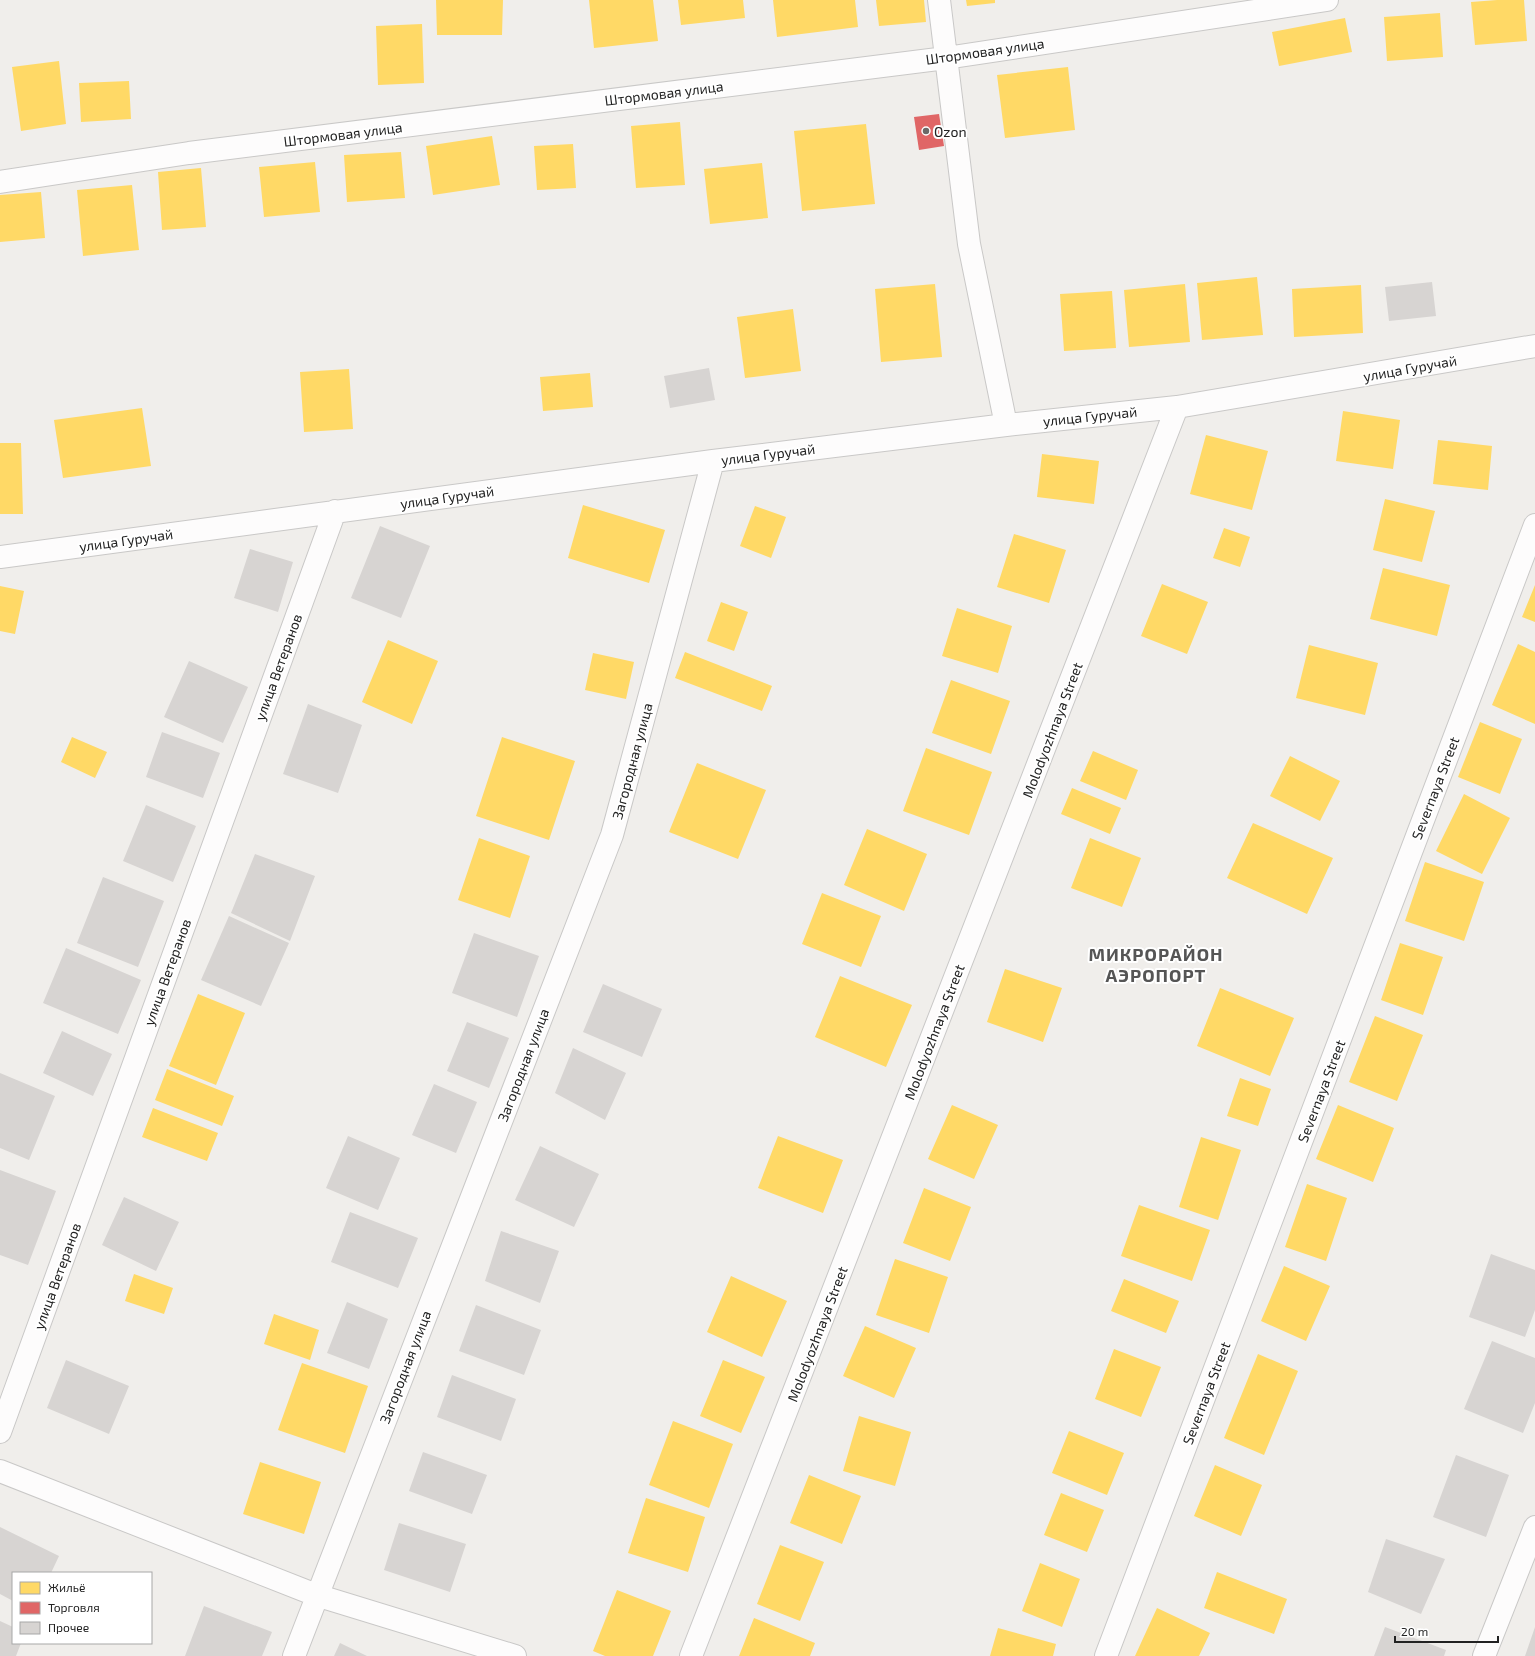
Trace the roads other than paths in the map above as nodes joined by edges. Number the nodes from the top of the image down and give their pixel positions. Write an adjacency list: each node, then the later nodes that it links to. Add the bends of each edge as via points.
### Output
1 (939, 0): 3 (street)
2 (1327, 0): 3 (street, Штормовая улица)
3 (946, 58): 4 (street, Штормовая улица, via 189,153); 7 (street, via 969,244)
4 (0, 182)
5 (1535, 346): 6 (street, улица Гуручай)
6 (1177, 408): 7 (street, улица Гуручай); 18 (street, Molodyozhnaya Street)
7 (1006, 425): 8 (street, улица Гуручай)
8 (713, 461): 9 (street, улица Гуручай); 15 (street, Загородная улица, via 612,835)
9 (335, 511): 11 (street, улица Гуручай); 12 (street, улица Ветеранов)
10 (1535, 525): 19 (street, Severnaya Street)
11 (0, 557)
12 (0, 1432)
13 (0, 1471): 15 (street)
14 (1535, 1527): 20 (street)
15 (316, 1595): 16 (street, Загородная улица); 17 (street)
16 (294, 1656)
17 (515, 1656)
18 (691, 1656)
19 (1106, 1656)
20 (1484, 1656)

